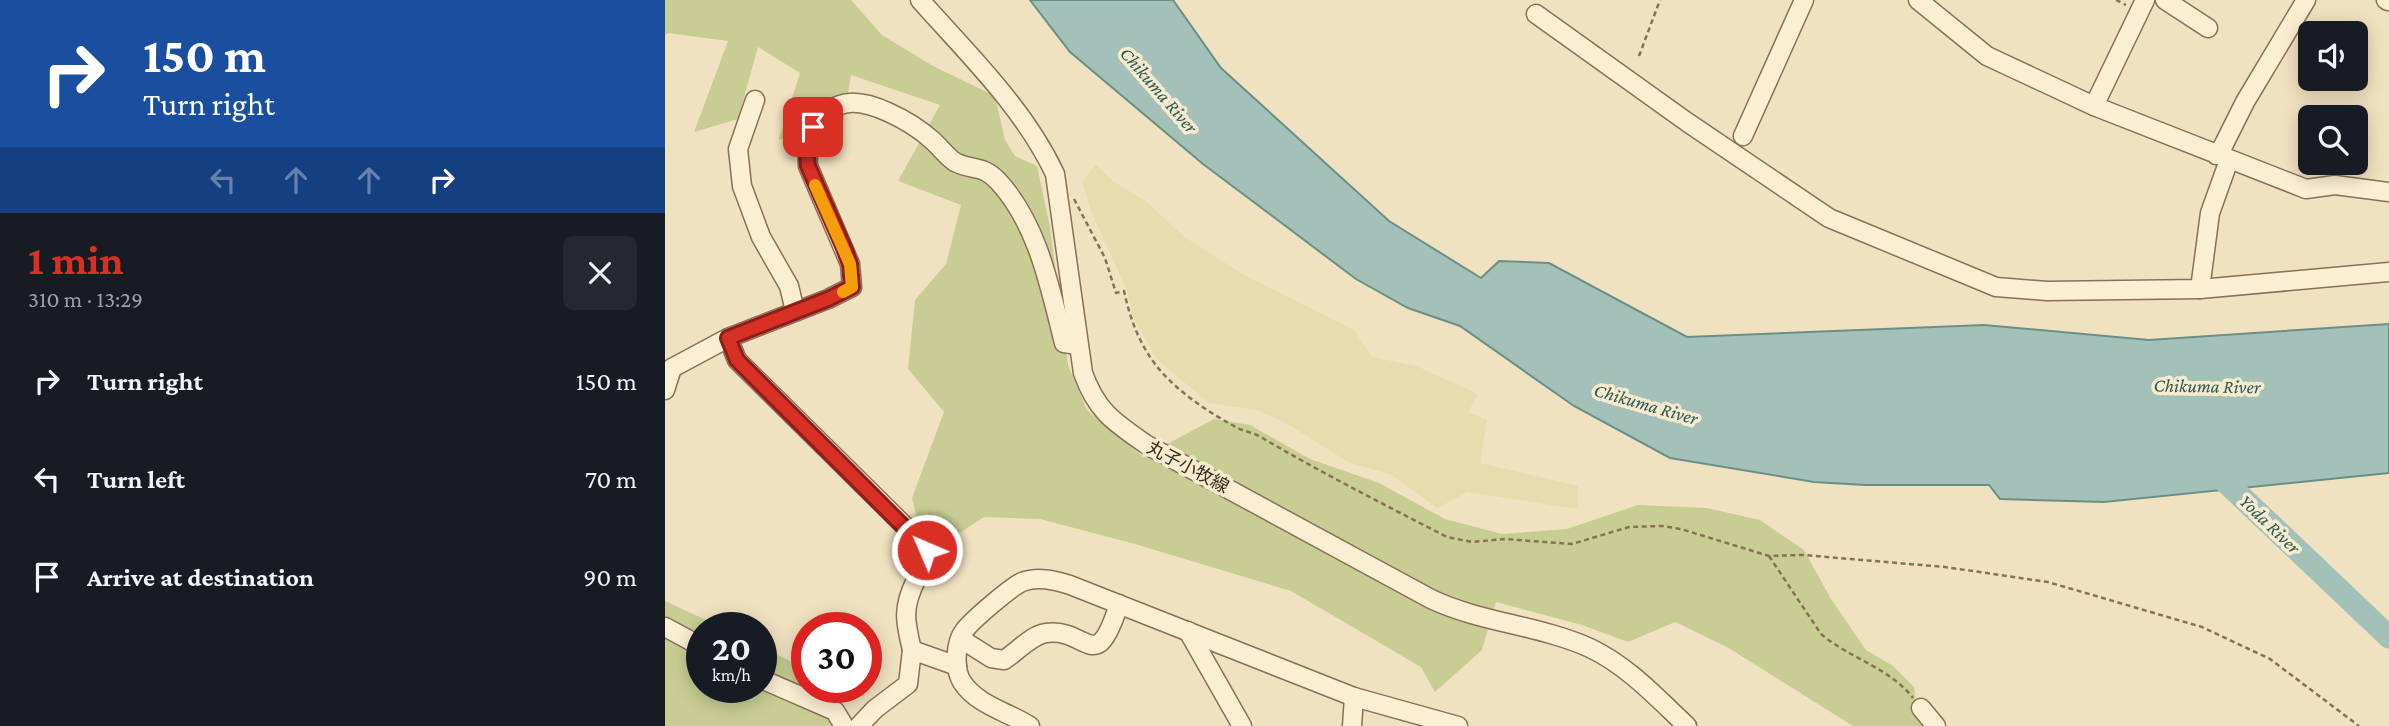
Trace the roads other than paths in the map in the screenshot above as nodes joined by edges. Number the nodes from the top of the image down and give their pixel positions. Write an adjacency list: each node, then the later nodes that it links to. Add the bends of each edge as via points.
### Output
1 (920, 0): 18 (street, 丸子小牧線, via 1030,130 1055,174)
2 (1804, 0): 11 (street)
3 (1918, 0): 10 (street, via 1987,56)
4 (2145, 0): 10 (street)
5 (2165, 0): 8 (street)
6 (2306, 0): 12 (street, via 2245,102 2223,146)
7 (1536, 14): 15 (street, via 1829,218 1996,287)
8 (2208, 28)
9 (755, 100): 16 (street, via 738,149 743,186)
10 (2094, 106): 12 (street)
11 (1743, 136)
12 (2223, 158): 13 (street, via 2306,189 2335,185); 15 (street)
13 (2389, 192)
14 (2389, 272): 15 (street)
15 (2200, 289)
16 (796, 311): 17 (street); 18 (street, via 852,287 850,264 808,166 807,152 813,127 824,116 840,104 864,104 909,122 954,161 983,168 998,181 1023,216 1035,243 1063,343)
17 (728, 338): 19 (street); 26 (street, via 737,360 927,550 927,562 905,604)
18 (1078, 345): 37 (street, 丸子小牧線, via 1091,395 1110,418 1147,445 1441,604 1592,649 1635,678)
19 (669, 361): 20 (street)
20 (665, 390)
21 (1119, 604): 23 (street); 25 (street, via 1052,579 1023,582 963,632); 25 (street, via 1104,641 1090,645 1060,633 1044,633 1004,660 991,658)
22 (665, 627): 24 (street)
23 (1188, 631): 29 (street); 34 (street)
24 (686, 638)
25 (961, 639): 27 (street)
26 (912, 650): 27 (street); 32 (street, via 908,684)
27 (957, 666): 33 (street, via 972,693)
28 (777, 686): 31 (street, via 835,711)
29 (1354, 697): 35 (street); 36 (street)
30 (1921, 708): 38 (street)
31 (844, 726)
32 (859, 726)
33 (1030, 726)
34 (1242, 726)
35 (1352, 726)
36 (1458, 726)
37 (1687, 726)
38 (1936, 726)

